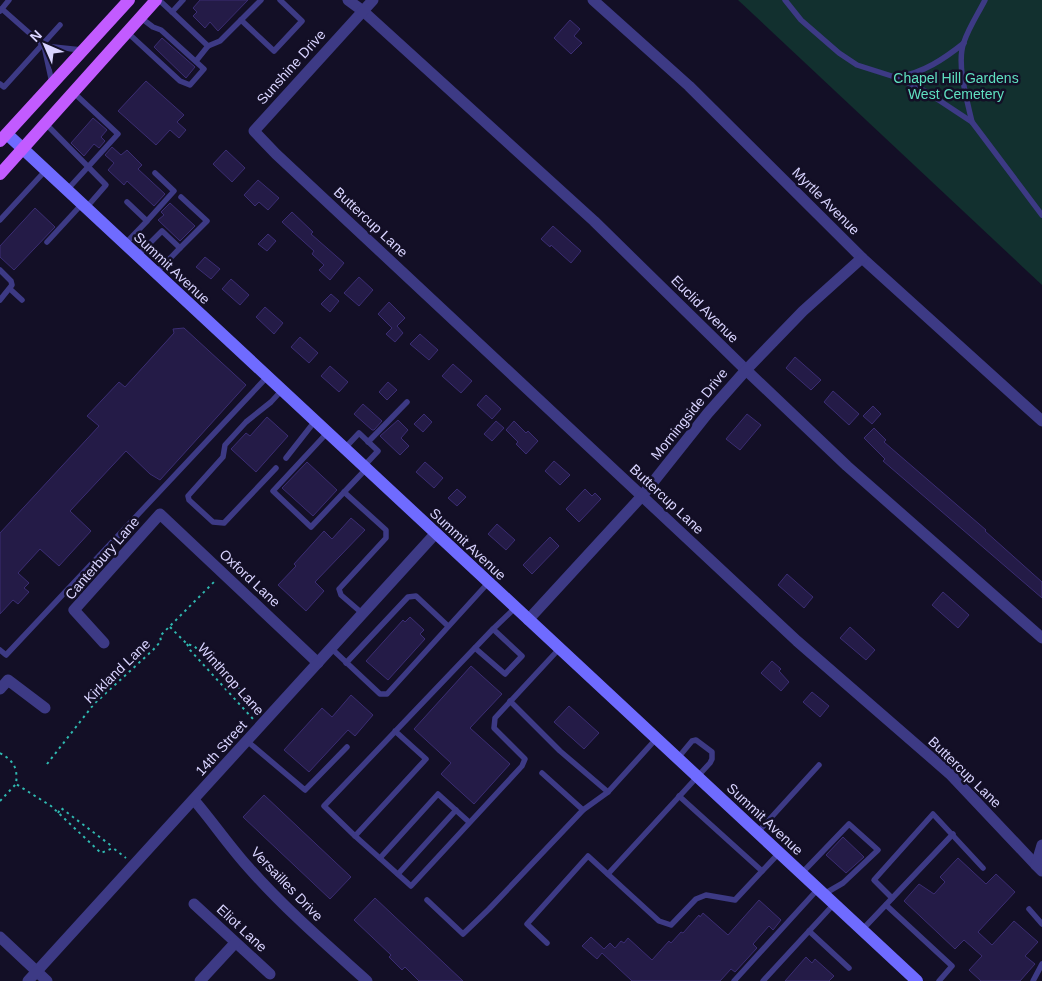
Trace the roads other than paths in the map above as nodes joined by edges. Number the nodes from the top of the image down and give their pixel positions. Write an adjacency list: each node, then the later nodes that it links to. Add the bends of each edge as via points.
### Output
1 (10, 0): 12 (lane)
2 (129, 0): 22 (main road)
3 (157, 0): 14 (lane); 15 (main road)
4 (183, 0): 14 (lane)
5 (261, 0): 16 (lane)
6 (280, 0): 16 (lane, via 302,21 274,52)
7 (348, 0): 13 (street, Euclid Avenue)
8 (373, 0): 13 (street, Sunshine Drive)
9 (593, 0): 48 (street, Myrtle Avenue, via 690,86)
10 (784, 0): 24 (lane, via 801,20 839,53 857,65)
11 (985, 0): 19 (lane)
12 (2, 6): 20 (lane)
13 (363, 10): 32 (street, Sunshine Drive, via 254,131); 54 (street, Euclid Avenue, via 594,221)
14 (172, 12): 21 (lane)
15 (141, 18): 18 (main road); 23 (lane, via 161,30)
16 (241, 20): 21 (lane, via 220,41)
17 (60, 25): 20 (lane)
18 (128, 33): 23 (lane, via 188,85 204,69); 27 (main road)
19 (964, 43): 24 (lane, via 932,65 913,75); 28 (lane, via 962,59)
20 (43, 46): 22 (lane); 25 (lane, via 4,87); 26 (lane)
21 (208, 46): 23 (lane)
22 (82, 50): 26 (main road)
23 (196, 61)
24 (898, 78): 28 (lane, via 925,91)
25 (0, 84)
26 (52, 84): 30 (main road)
27 (74, 93): 29 (main road); 33 (lane, via 118,134)
28 (972, 122): 41 (lane)
29 (46, 124): 31 (main road); 33 (lane)
30 (2, 134): 31 (main road, Summit Avenue)
31 (24, 150): 34 (main road, Summit Avenue); 36 (main road)
32 (276, 154): 67 (street, Buttercup Lane)
33 (87, 167): 37 (lane); 40 (lane, via 106,185)
34 (46, 170): 37 (main road, Summit Avenue); 42 (lane)
35 (155, 173): 43 (lane, via 174,192)
36 (0, 174)
37 (67, 190): 40 (main road, Summit Avenue)
38 (181, 197): 46 (lane, via 207,221)
39 (127, 202): 43 (lane)
40 (84, 206): 44 (lane); 45 (main road, Summit Avenue)
41 (1042, 214)
42 (0, 220)
43 (147, 221): 45 (lane)
44 (47, 242)
45 (125, 244): 47 (main road, Summit Avenue)
46 (180, 248): 47 (lane, via 162,231); 50 (lane)
47 (137, 256): 50 (main road, Summit Avenue)
48 (862, 258): 54 (street, Morningside Drive, via 803,311); 59 (street, Myrtle Avenue)
49 (0, 270): 51 (lane, via 11,280)
50 (156, 273): 55 (main road, Summit Avenue)
51 (10, 289): 52 (lane); 53 (lane)
52 (0, 300)
53 (22, 300)
54 (746, 370): 67 (street, Morningside Drive); 76 (street, Euclid Avenue, via 847,466)
55 (267, 377): 56 (main road, Summit Avenue); 81 (lane, via 6,655)
56 (282, 390): 58 (main road, Summit Avenue); 64 (lane, via 225,445 223,457 188,496 189,500 213,522 224,523)
57 (407, 402): 61 (lane)
58 (314, 421): 60 (main road, Summit Avenue); 63 (lane)
59 (1042, 421)
60 (327, 433): 62 (main road, Summit Avenue); 66 (lane, via 273,491 311,527)
61 (368, 442): 62 (lane, via 359,433); 65 (lane, via 378,452)
62 (344, 449): 65 (main road, Summit Avenue)
63 (286, 458)
64 (276, 468)
65 (365, 468): 66 (lane); 69 (main road, Summit Avenue)
66 (344, 492): 72 (lane, via 386,530 386,538 339,589 341,595)
67 (642, 496): 73 (street, Morningside Drive); 108 (street, Buttercup Lane, via 797,641 950,774)
68 (160, 514): 77 (street, Canterbury Lane, via 74,610); 82 (street, Oxford Lane)
69 (435, 534): 70 (main road, Summit Avenue); 72 (street, 14th Street)
70 (488, 583): 71 (main road, Summit Avenue); 74 (lane)
71 (515, 608): 73 (main road, Summit Avenue); 75 (lane)
72 (363, 614): 78 (street, 14th Street)
73 (528, 620): 80 (main road, Summit Avenue)
74 (448, 626): 83 (lane, via 416,596 408,597); 83 (lane, via 387,694 380,694)
75 (494, 629): 79 (lane); 79 (lane, via 522,656 505,674)
76 (1042, 638)
77 (104, 643)
78 (332, 648): 82 (street, 14th Street); 83 (lane)
79 (475, 648): 87 (lane)
80 (559, 648): 85 (lane); 88 (main road, Summit Avenue)
81 (0, 650)
82 (318, 663): 89 (street, 14th Street)
83 (346, 663)
84 (0, 689): 86 (street, via 8,680)
85 (510, 701): 95 (lane, via 560,751); 100 (lane, via 495,718 494,728 525,759)
86 (45, 708)
87 (396, 732): 103 (lane, via 426,759); 103 (lane, via 324,806)
88 (656, 739): 91 (main road, Summit Avenue); 95 (lane)
89 (247, 741): 90 (lane, via 305,790); 97 (street, 14th Street)
90 (347, 746)
91 (677, 758): 94 (main road, Summit Avenue); 94 (lane, via 694,740 712,752 710,763)
92 (819, 766): 101 (lane)
93 (542, 773): 99 (lane)
94 (697, 777): 96 (lane); 101 (main road, Summit Avenue)
95 (608, 792): 99 (lane)
96 (679, 796): 109 (lane); 111 (lane)
97 (194, 800): 128 (street, 14th Street); 133 (street, Versailles Drive, via 248,868)
98 (456, 810): 100 (lane); 106 (lane, via 438,794); 110 (lane)
99 (583, 810): 115 (lane, via 463,934)
100 (470, 822): 110 (lane, via 411,886)
101 (757, 833): 105 (main road, Summit Avenue)
102 (953, 834): 107 (lane); 114 (lane); 114 (lane, via 933,814 874,880)
103 (355, 836): 106 (lane)
104 (1042, 845): 108 (street)
105 (779, 853): 109 (lane); 112 (main road, Summit Avenue)
106 (380, 858): 110 (lane)
107 (983, 868)
108 (1039, 868)
109 (762, 871): 111 (lane, via 735,900 706,895 696,899 671,925 659,922)
110 (398, 874)
111 (608, 874): 125 (lane, via 588,856 533,917 527,924)
112 (802, 874): 113 (main road, Summit Avenue); 113 (lane, via 849,824 878,850 844,883)
113 (821, 892): 117 (main road, Summit Avenue); 134 (lane)
114 (892, 898): 118 (lane)
115 (427, 900)
116 (194, 904): 124 (street, Eliot Lane)
117 (834, 904): 121 (main road, Summit Avenue); 122 (lane)
118 (886, 905): 121 (lane); 137 (lane, via 952,966)
119 (1029, 909): 120 (lane)
120 (1042, 924)
121 (862, 930): 136 (main road, Summit Avenue)
122 (809, 931): 127 (lane); 135 (lane)
123 (0, 938): 128 (street)
124 (235, 943): 129 (street, Eliot Lane); 132 (street)
125 (546, 943)
126 (1042, 964): 138 (lane)
127 (849, 968)
128 (37, 972): 130 (street, 14th Street); 131 (street)
129 (270, 974)
130 (28, 981)
131 (47, 981)
132 (200, 981)
133 (367, 981)
134 (734, 981)
135 (763, 981)
136 (917, 981)
137 (939, 981)
138 (1033, 981)

